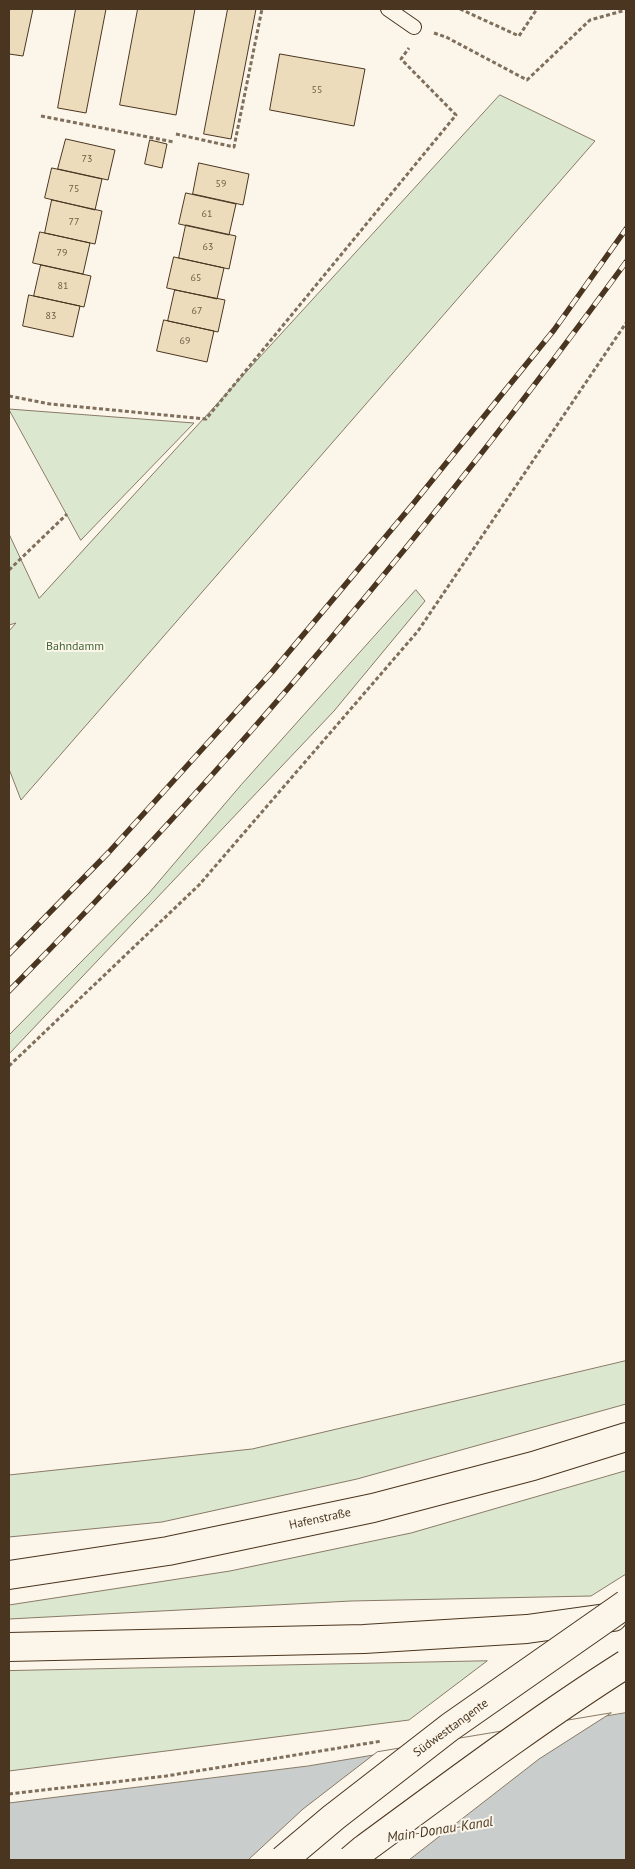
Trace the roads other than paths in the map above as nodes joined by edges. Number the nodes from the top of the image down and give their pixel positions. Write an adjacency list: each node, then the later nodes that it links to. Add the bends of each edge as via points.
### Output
1 (388, 9): 2 (lane)
2 (414, 27)
3 (626, 1437): 4 (highway, Hafenstraße, via 533,1466 373,1508 168,1551)
4 (9, 1575)
5 (626, 1604): 9 (highway, Südwesttangente, bridge, via 450,1727)
6 (626, 1615): 7 (highway, via 527,1629 364,1639)
7 (9, 1647)
8 (626, 1664): 10 (highway, bridge, via 484,1761)
9 (283, 1860)
10 (351, 1860)

